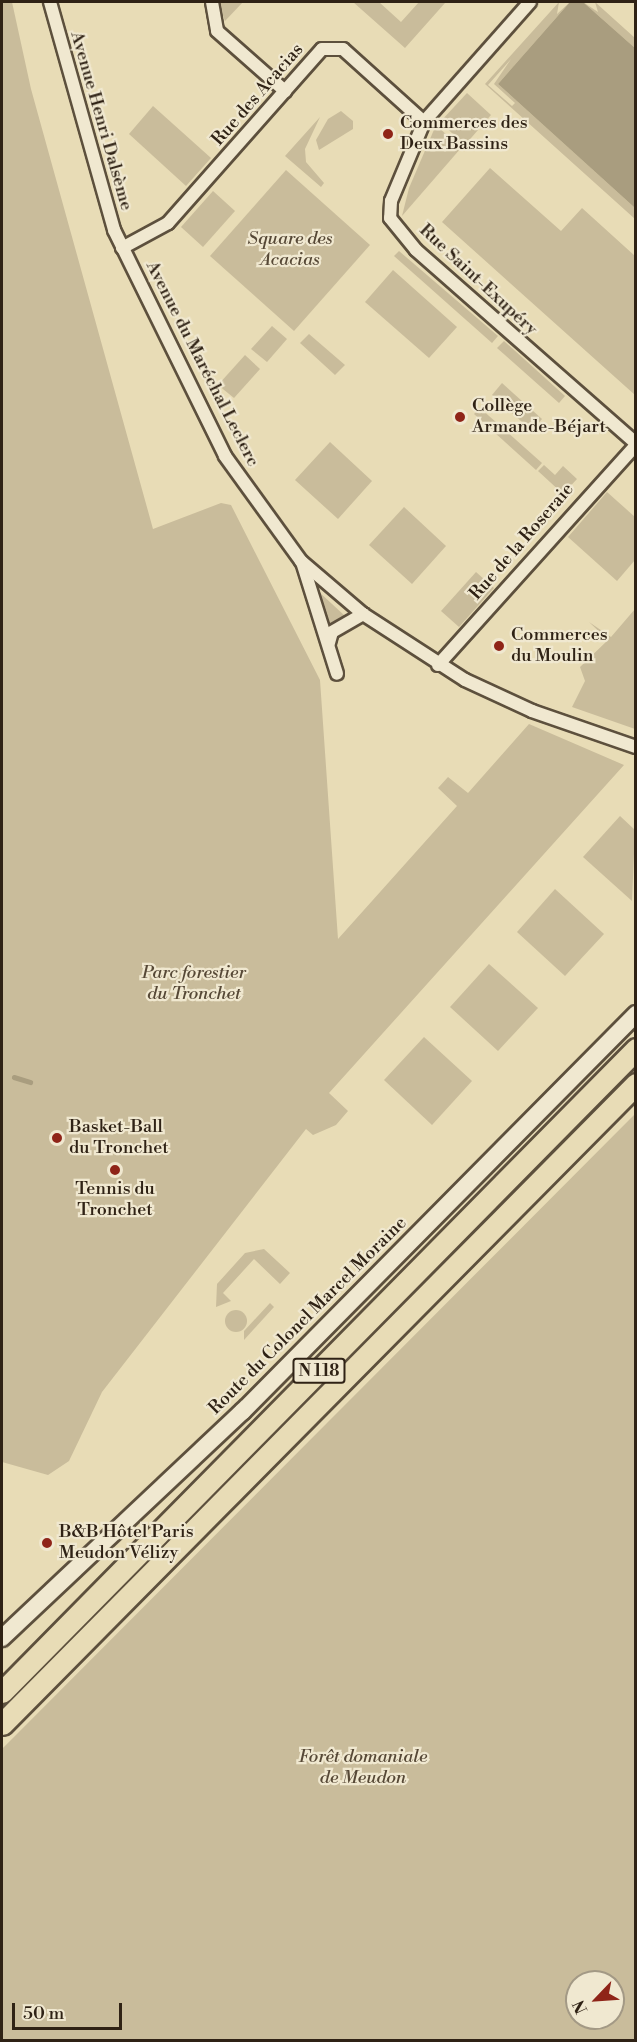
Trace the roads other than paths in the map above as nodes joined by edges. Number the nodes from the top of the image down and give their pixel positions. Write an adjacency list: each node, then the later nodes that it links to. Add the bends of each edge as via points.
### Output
1 (50, 2): 6 (street, Avenue Henri Dalsème, via 99,190)
2 (212, 2): 4 (street, via 217,31)
3 (530, 2): 5 (street, Rue Saint-Exupéry)
4 (285, 91): 5 (street, Rue des Acacias, via 322,49 332,45); 6 (street, Rue des Acacias, via 168,224)
5 (424, 122): 7 (street, Rue Saint-Exupéry, via 392,201 393,224 490,318)
6 (122, 248): 8 (street, Avenue du Maréchal Leclerc, via 225,456)
7 (636, 444): 11 (street, Rue de la Roseraie)
8 (301, 561): 9 (street, Avenue du Maréchal Leclerc); 10 (street)
9 (363, 614): 10 (street, via 333,632); 11 (street, Avenue du Maréchal Leclerc)
10 (329, 643): 12 (street)
11 (438, 665): 13 (street, Avenue du Maréchal Leclerc, via 532,711)
12 (337, 674)
13 (636, 747)
14 (636, 1014): 17 (street, Route du Colonel Marcel Moraine, via 242,1412)
15 (636, 1048): 18 (highway, N 118)
16 (636, 1084): 19 (highway, N 118)
17 (2, 1638)
18 (2, 1692)
19 (2, 1724)

